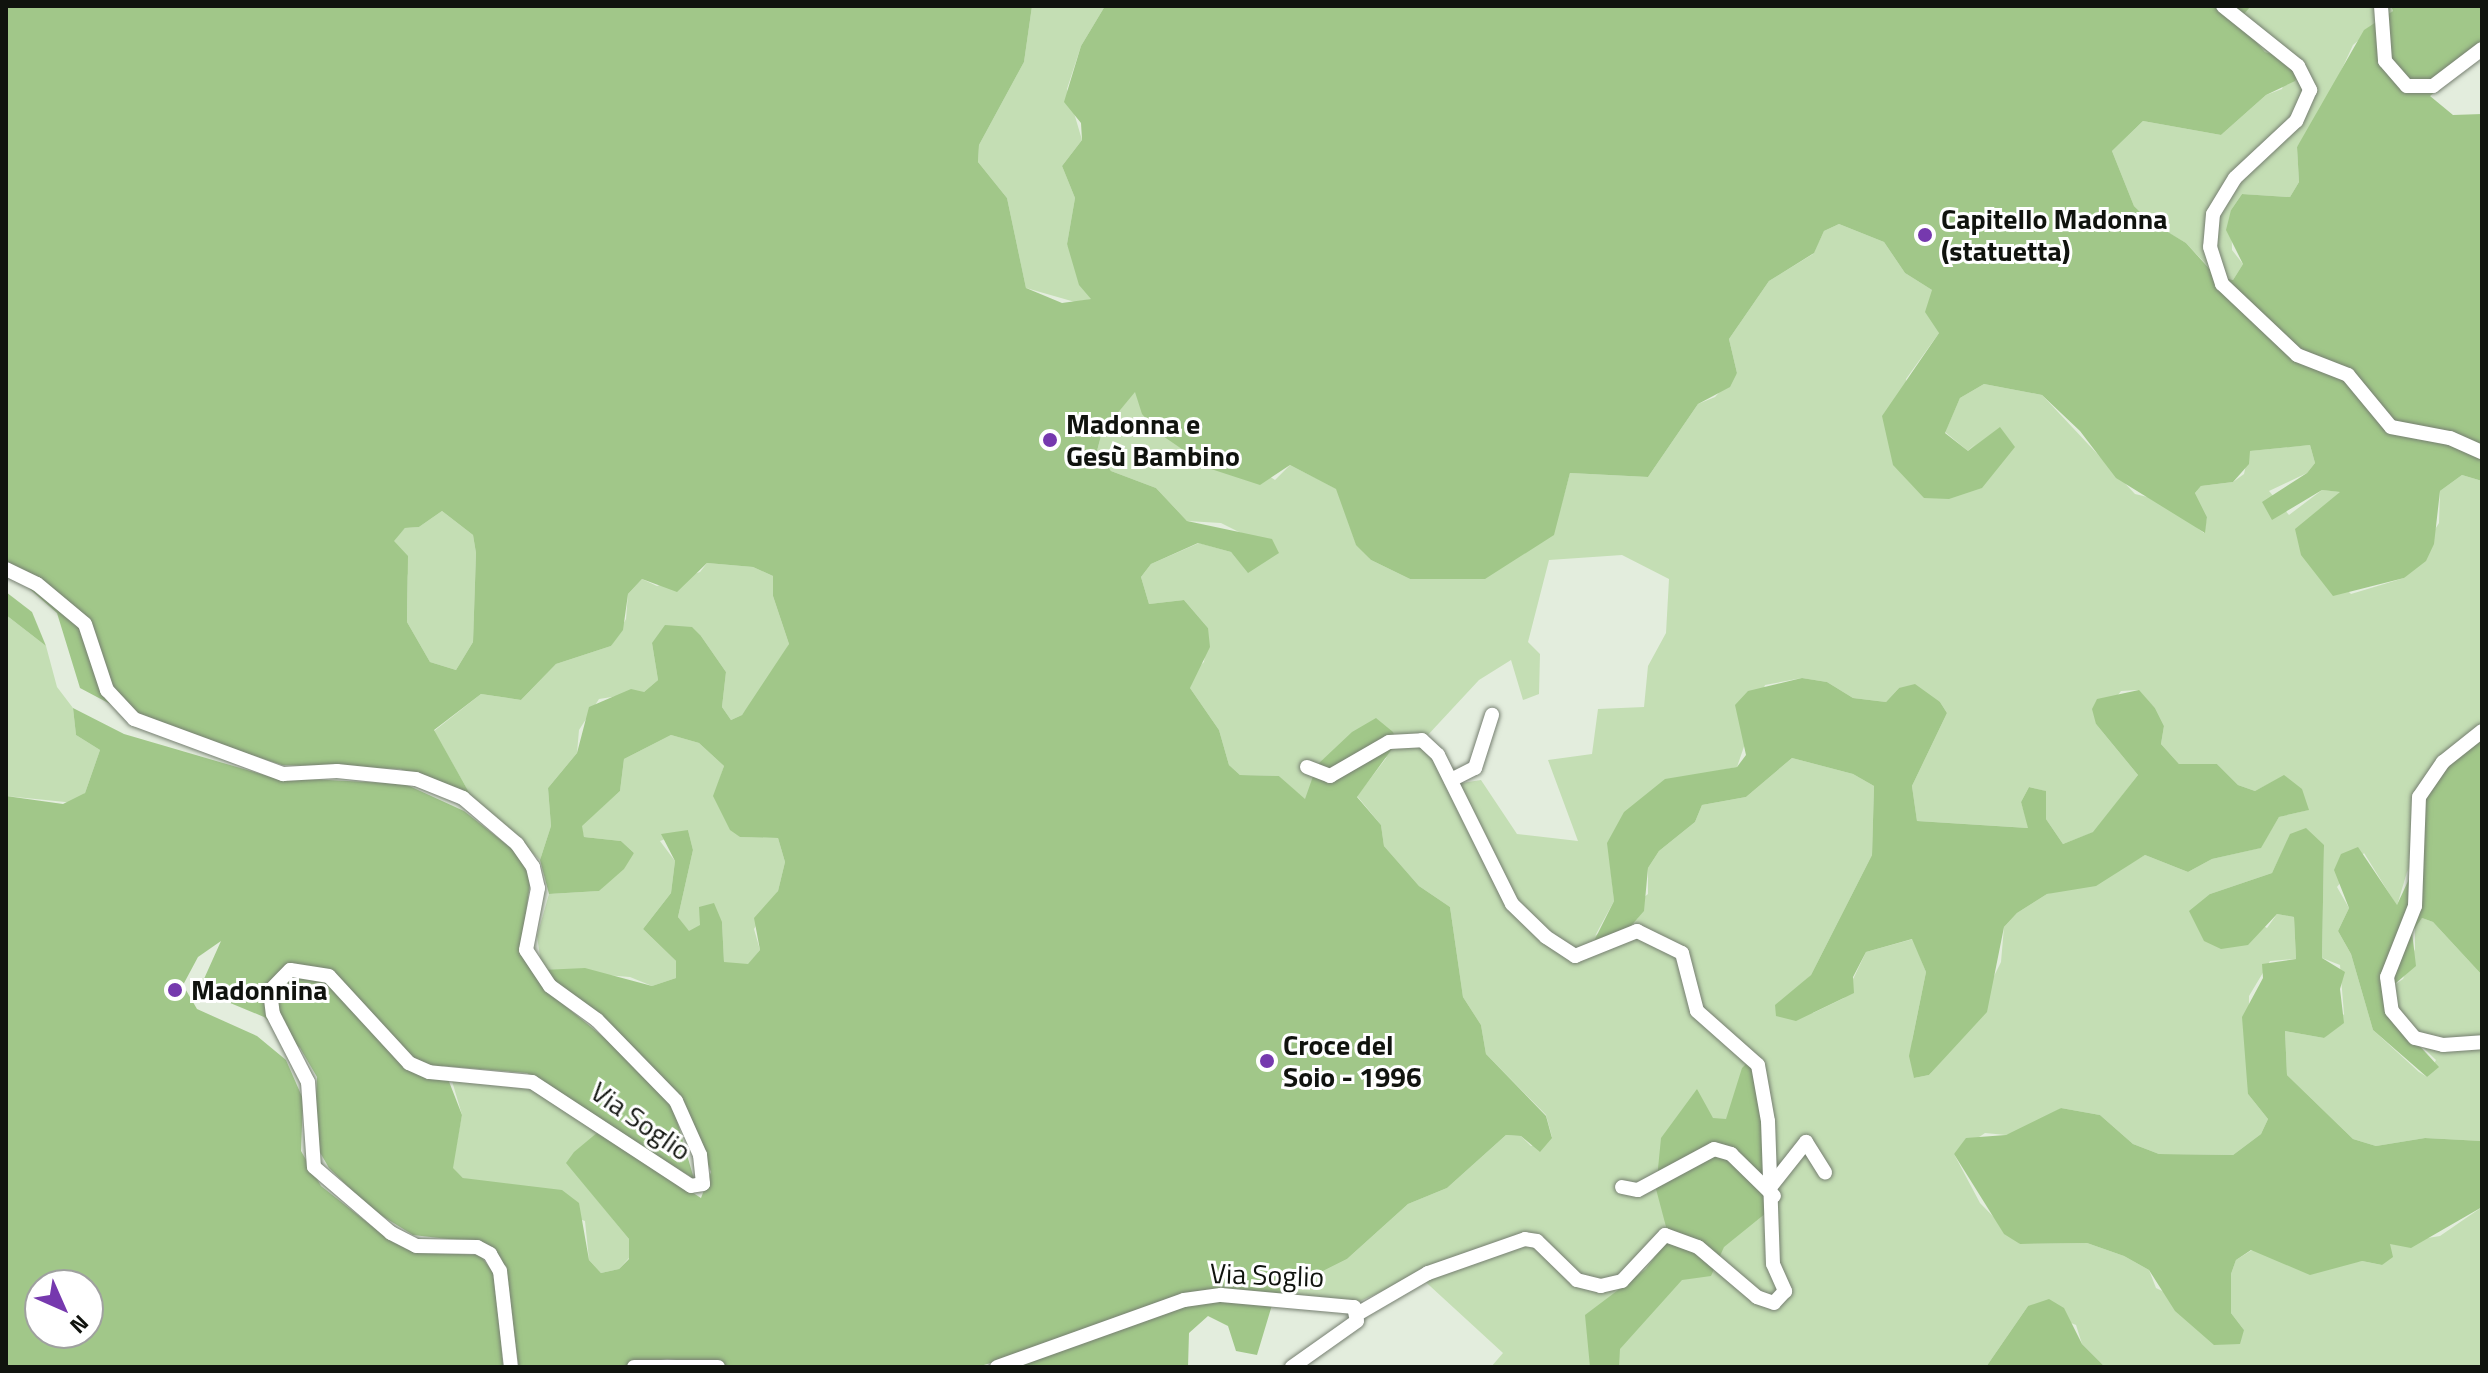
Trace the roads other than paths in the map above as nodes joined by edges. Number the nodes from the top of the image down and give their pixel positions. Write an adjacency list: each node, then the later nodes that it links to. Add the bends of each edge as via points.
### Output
1 (2223, 6): 4 (street, via 2298,66 2310,90 2296,121 2235,178 2213,214 2210,247 2222,284 2297,355 2348,375 2391,427 2450,438)
2 (2381, 6): 3 (street, via 2385,61 2407,86 2433,86)
3 (2482, 49)
4 (2482, 452)
5 (6, 569): 15 (street, Via Soglio, via 37,584 85,624 107,690 134,719 283,774 337,771 416,779 463,798 517,844 533,867 538,888 526,950 550,986 597,1020 676,1101 700,1155 703,1184 691,1186 532,1082 429,1072 409,1063 329,976 290,970 270,991 273,1014 308,1082 314,1167 391,1233 416,1246 477,1247 490,1254 500,1271)
6 (1492, 715): 9 (street, via 1475,768)
7 (2482, 731): 10 (street, via 2443,762 2419,797 2415,906 2387,977 2392,1011 2415,1038 2443,1045)
8 (1307, 767): 9 (street, via 1330,776 1364,753 1403,738 1422,740)
9 (1451, 780): 13 (street, via 1512,904 1569,955 1637,931 1682,953 1697,1011 1758,1065)
10 (2482, 1042)
11 (1825, 1173): 13 (street, via 1806,1142)
12 (1622, 1187): 13 (street, via 1638,1190 1714,1149 1740,1161)
13 (1773, 1191): 14 (street, via 1773,1264 1785,1291 1774,1303 1757,1297 1698,1247 1665,1235 1622,1281 1609,1285 1577,1280 1537,1241 1525,1239 1428,1273)
14 (1359, 1313): 18 (street, Via Soglio, via 1344,1305 1221,1295 1184,1300); 19 (street, Via Soglio, via 1357,1321)
15 (511, 1367)
16 (634, 1367): 17 (street)
17 (718, 1367)
18 (997, 1367)
19 (1292, 1367)

